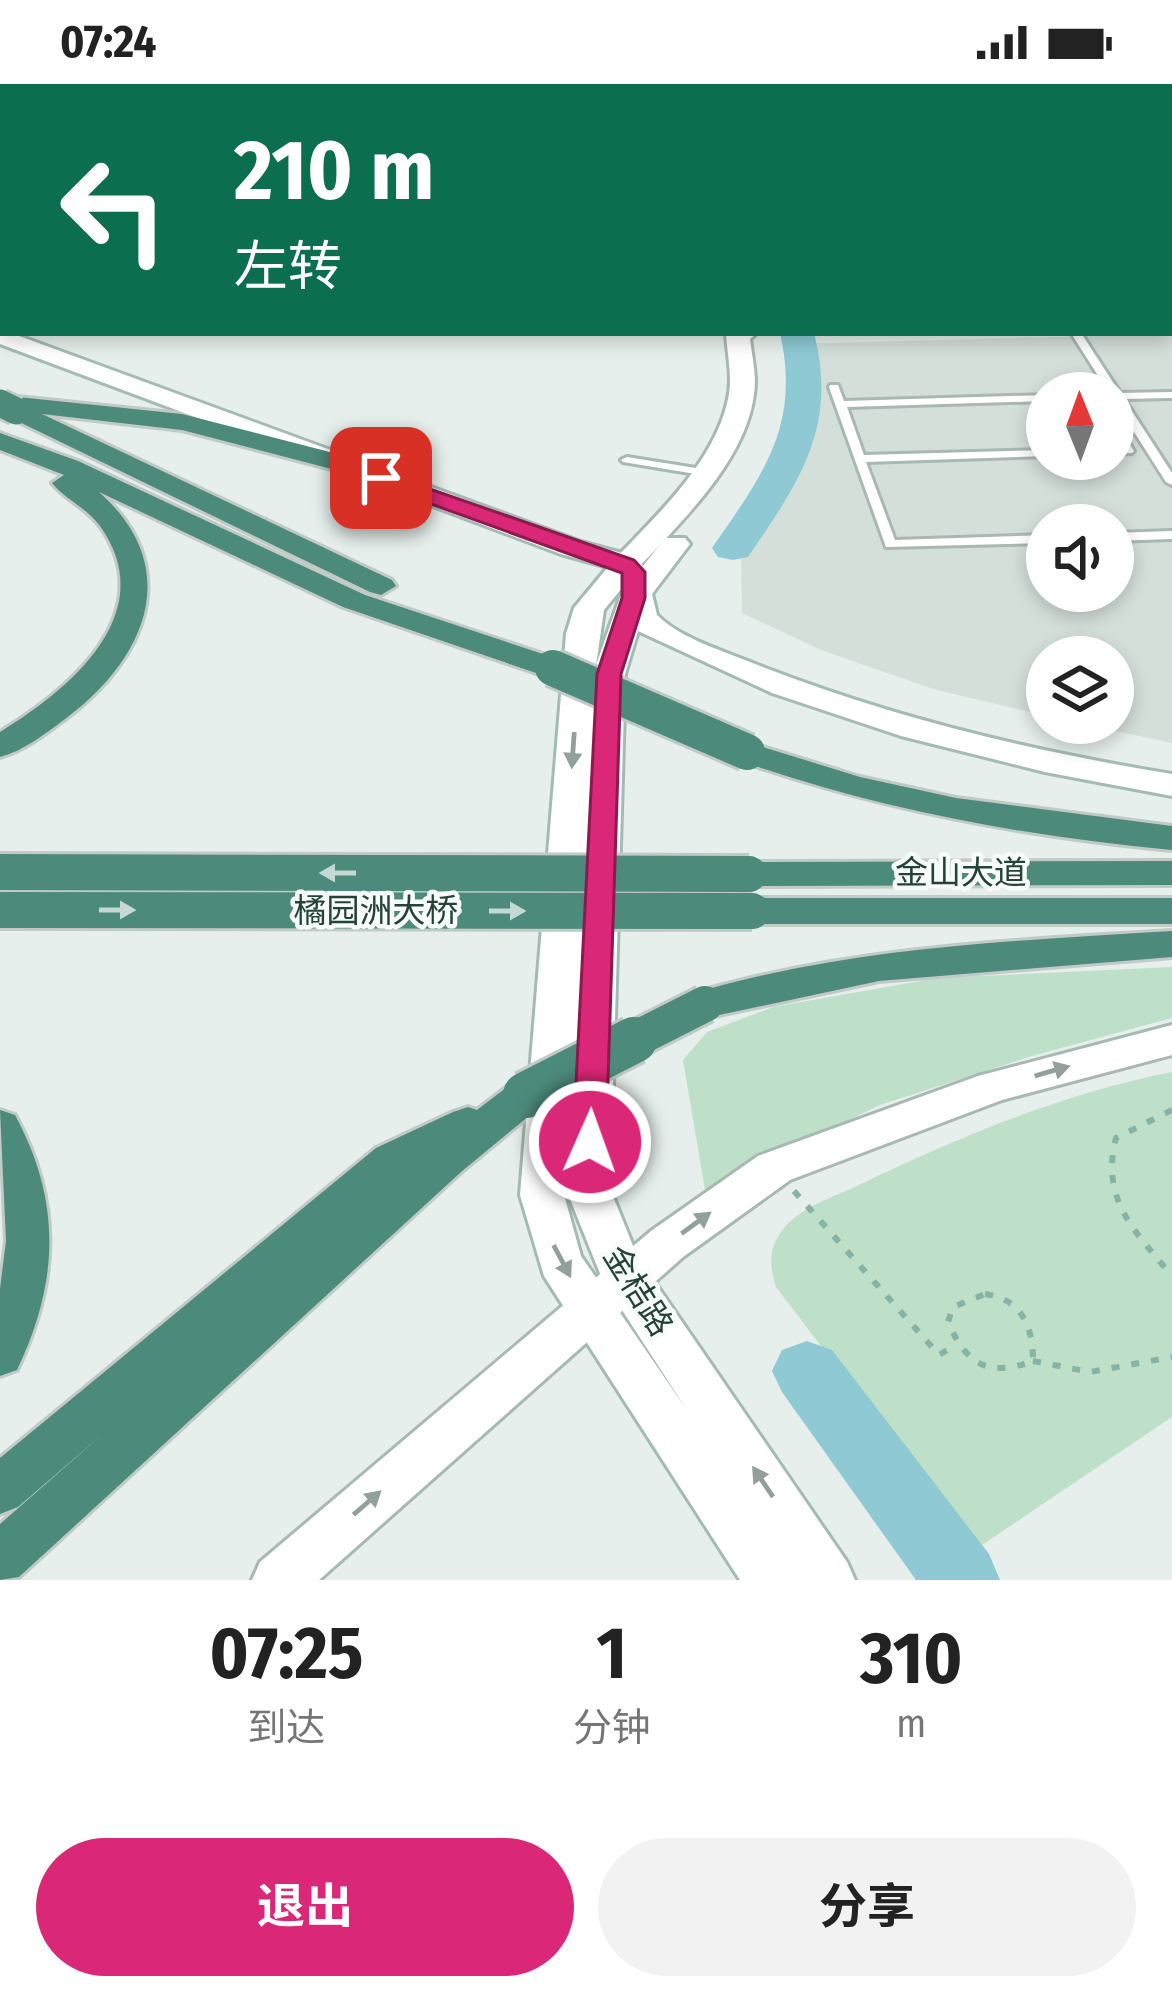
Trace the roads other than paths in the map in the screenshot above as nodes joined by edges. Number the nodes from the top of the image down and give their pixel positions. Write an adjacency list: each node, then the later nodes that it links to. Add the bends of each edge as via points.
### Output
1 (1056, 84): 2 (lane)
2 (1076, 84)
3 (0, 336): 19 (main road)
4 (746, 336): 20 (main road, via 740,406)
5 (747, 336): 25 (main road, 金桔路, via 761,378 754,421 675,544)
6 (1078, 336): 7 (lane)
7 (1100, 372)
8 (834, 387): 12 (lane)
9 (1172, 395): 10 (lane)
10 (1134, 396)
11 (1026, 399): 12 (lane)
12 (840, 404): 17 (lane)
13 (6, 407): 19 (highway, via 170,417); 26 (highway)
14 (1134, 425): 21 (lane)
15 (1026, 454): 17 (lane)
16 (6, 456): 26 (highway, via 68,466 354,601); 27 (highway, via 98,505 124,536 136,583 129,624 104,667)
17 (859, 459): 24 (lane, via 890,544)
18 (627, 460): 20 (lane)
19 (343, 464): 25 (main road)
20 (702, 472): 25 (main road)
21 (1172, 482)
22 (1172, 536): 23 (lane)
23 (1134, 537)
24 (1026, 540)
25 (630, 581): 28 (main road, via 645,620 664,636 811,695); 43 (main road, 金桔路, via 609,674 587,1189); 44 (main road, one-way to 44, via 589,608 582,634 542,1195 560,1262)
26 (553, 668): 29 (highway, bridge, via 747,752 869,792 1082,831)
27 (0, 746)
28 (1172, 785)
29 (1172, 838)
30 (1172, 862): 32 (main road, 金山大道)
31 (0, 872): 34 (highway, 橘园洲大桥, one-way to 31, bridge)
32 (1029, 873): 33 (highway); 34 (highway, 金山大道)
33 (1172, 873)
34 (750, 892): 35 (highway, 橘园洲大桥, one-way to 34, bridge); 36 (highway, 金山大道)
35 (0, 910)
36 (1040, 911): 37 (highway); 38 (main road, 金山大道)
37 (1172, 911)
38 (1172, 921)
39 (1172, 944): 41 (highway, bridge, via 880,964 774,984 705,1004)
40 (1172, 1040): 43 (main road, one-way to 40, via 774,1168 993,1087)
41 (526, 1095): 46 (highway, via 392,1160); 47 (highway)
42 (0, 1127): 45 (highway, via 29,1198 31,1240)
43 (627, 1277): 44 (main road); 50 (main road, 金桔路, one-way to 43)
44 (592, 1311): 48 (main road, one-way to 44); 49 (main road)
45 (4, 1348)
46 (0, 1490)
47 (0, 1559)
48 (279, 1580)
49 (771, 1580)
50 (828, 1580)

